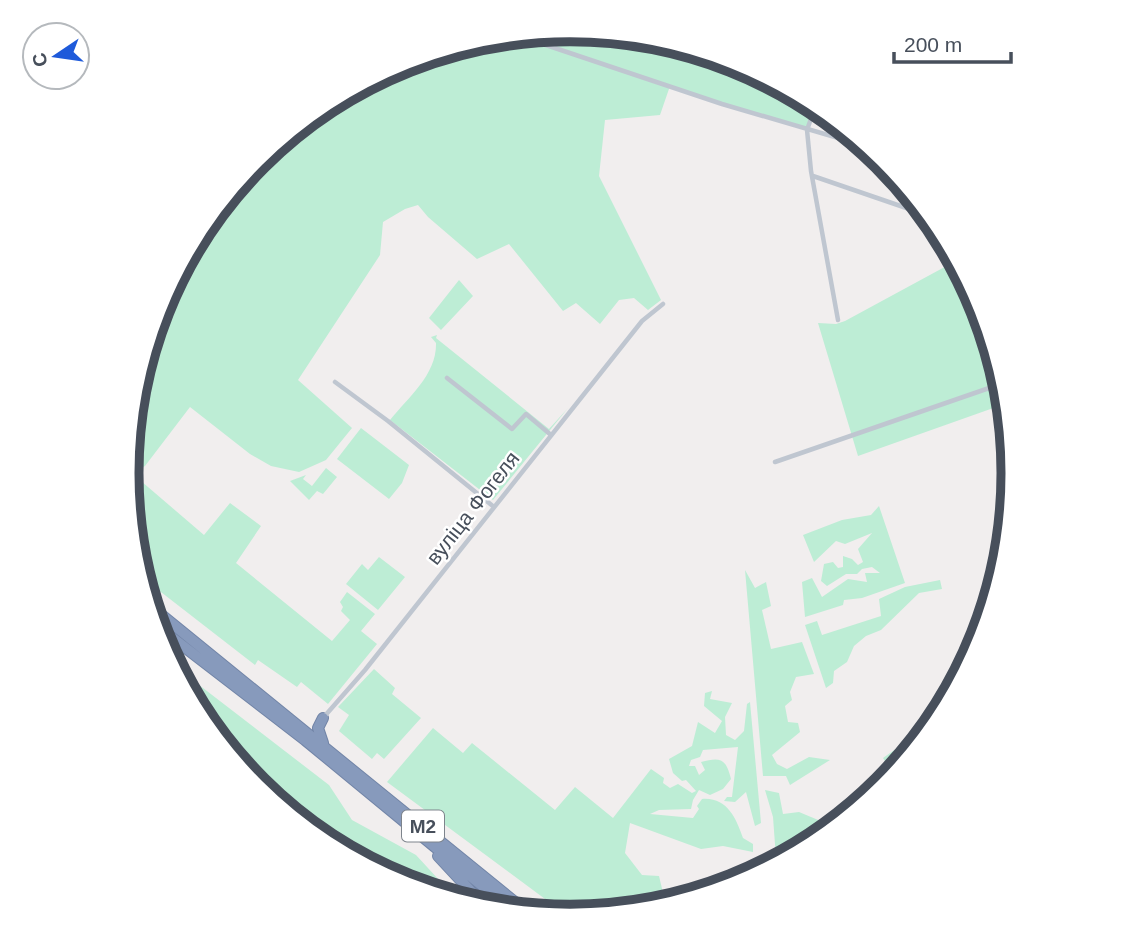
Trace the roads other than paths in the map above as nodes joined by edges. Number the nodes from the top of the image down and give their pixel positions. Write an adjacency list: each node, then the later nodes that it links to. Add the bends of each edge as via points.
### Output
1 (541, 43): 3 (street)
2 (812, 117): 3 (street)
3 (807, 130): 4 (street); 5 (street)
4 (843, 140)
5 (812, 176): 6 (street); 8 (street)
6 (910, 209)
7 (663, 304): 12 (street, вуліца Фогеля, via 646,316)
8 (838, 320)
9 (447, 378): 12 (street, via 512,429 526,414)
10 (334, 382): 14 (street)
11 (992, 387): 13 (street)
12 (551, 435): 14 (street, вуліца Фогеля)
13 (775, 462)
14 (494, 507): 18 (street, вуліца Фогеля)
15 (163, 617): 17 (highway, М2)
16 (170, 634): 17 (highway, М2)
17 (217, 665): 19 (highway, М2); 21 (highway, М2)
18 (323, 718): 19 (highway, via 316,725); 20 (highway, via 318,727)
19 (297, 723): 20 (highway, М2)
20 (325, 746): 24 (highway, М2)
21 (414, 830): 22 (highway); 23 (highway, М2)
22 (472, 893)
23 (496, 898)
24 (512, 900)

